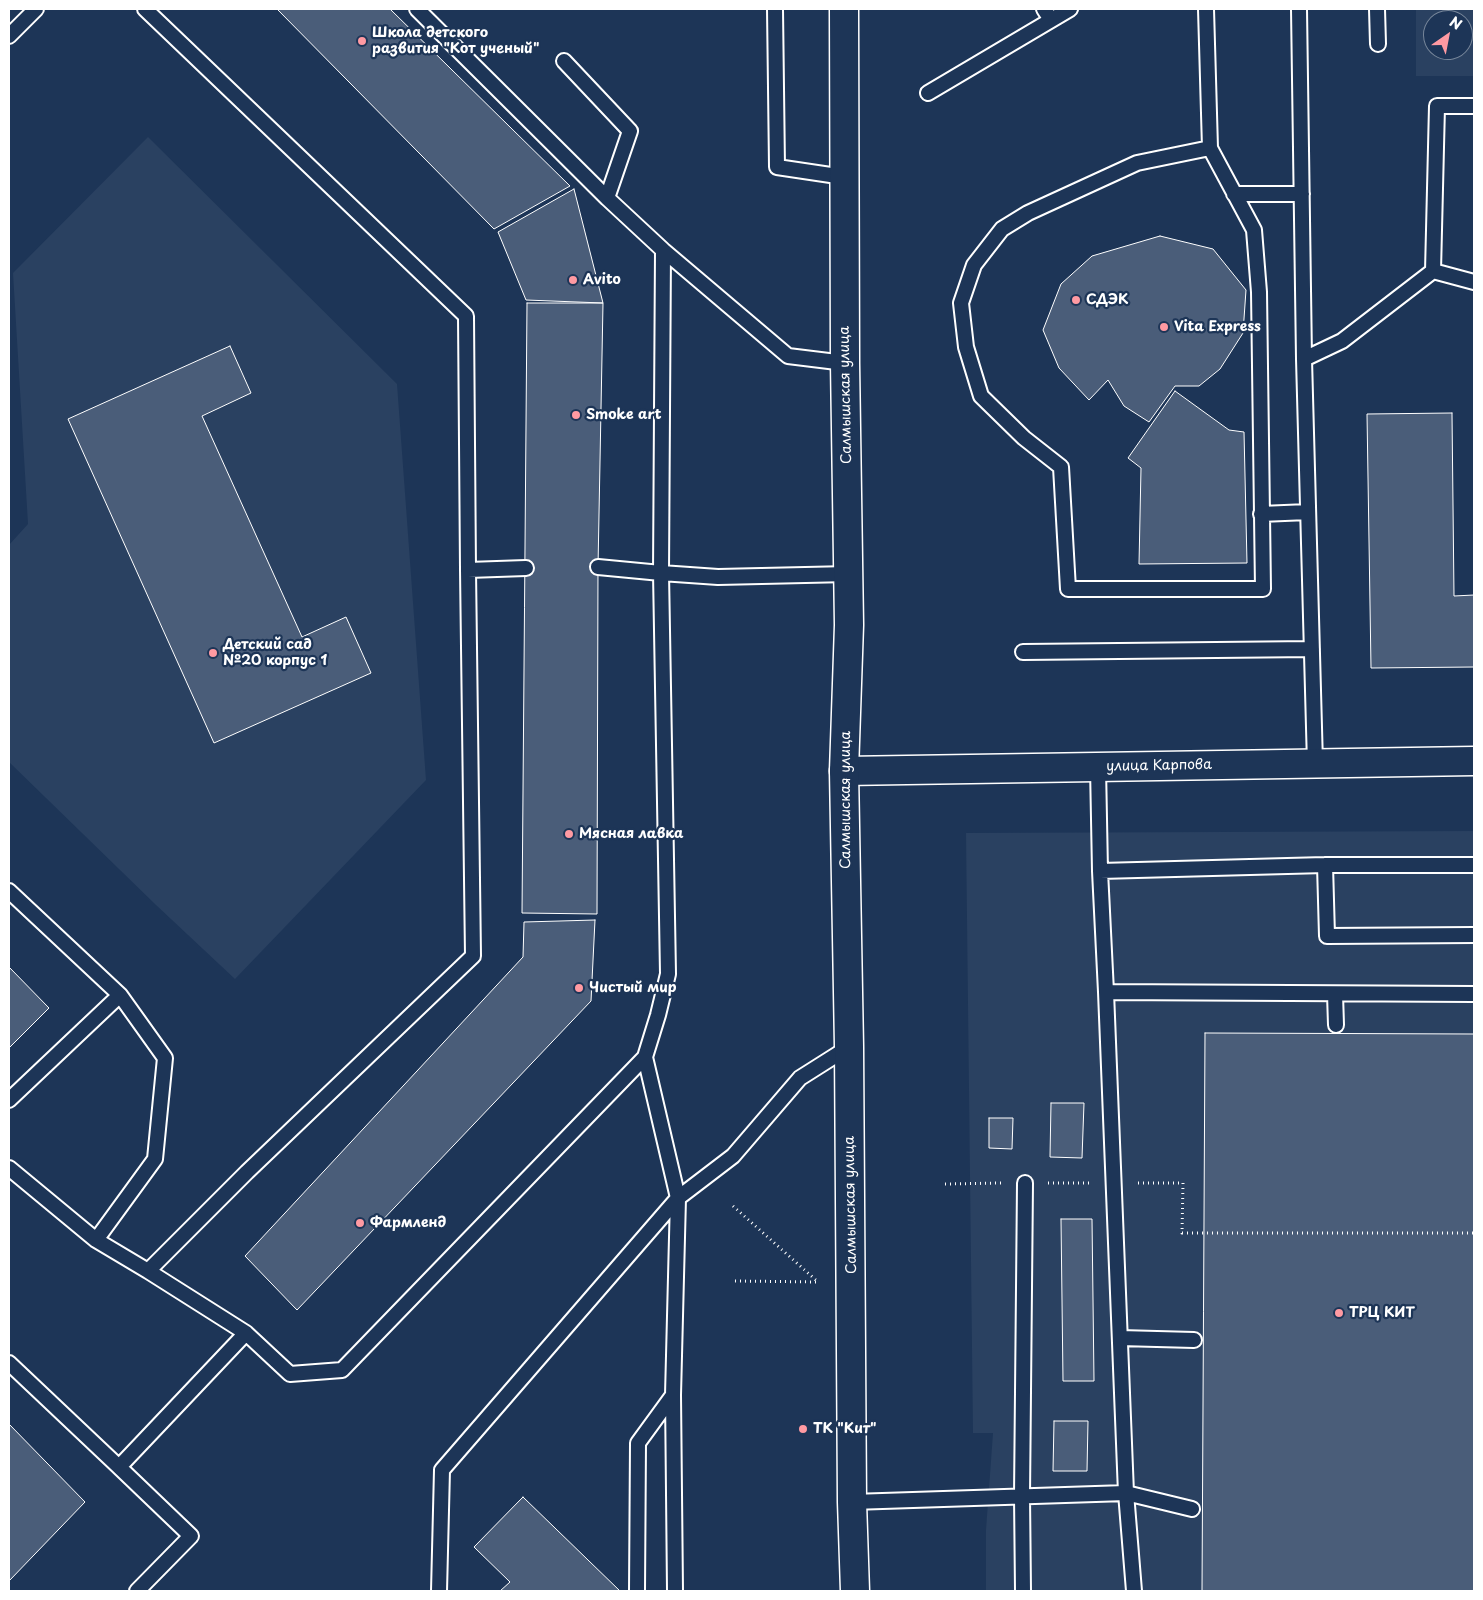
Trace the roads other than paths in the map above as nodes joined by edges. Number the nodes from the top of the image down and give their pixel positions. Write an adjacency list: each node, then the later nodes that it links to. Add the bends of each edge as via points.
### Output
1 (36, 9): 11 (lane)
2 (145, 9): 30 (lane, via 466,316)
3 (417, 9): 20 (lane)
4 (775, 9): 17 (lane, via 777,167)
5 (844, 9): 17 (main road, Салмышская улица)
6 (1070, 9): 10 (lane)
7 (1206, 9): 16 (lane)
8 (1299, 9): 19 (lane)
9 (1377, 9): 12 (lane)
10 (1047, 14): 14 (lane)
11 (9, 36)
12 (1378, 44)
13 (564, 61): 20 (lane, via 630,131)
14 (928, 93)
15 (1474, 106): 22 (lane, via 1437,106)
16 (1210, 148): 18 (lane); 27 (lane, via 1137,163 1028,213 1002,230 974,265 961,303 966,347 981,396 1024,438 1061,467 1068,589 1263,589)
17 (844, 177): 25 (main road, Салмышская улица)
18 (1234, 194): 19 (lane); 27 (lane, via 1254,230 1259,292)
19 (1302, 194): 24 (lane)
20 (607, 198): 21 (lane)
21 (663, 250): 25 (lane, via 788,356); 31 (lane)
22 (1433, 271): 23 (lane); 24 (lane, via 1342,341)
23 (1474, 282)
24 (1304, 359): 26 (lane)
25 (845, 363): 32 (main road, Салмышская улица)
26 (1308, 512): 27 (lane); 33 (lane)
27 (1261, 514)
28 (598, 567): 31 (lane)
29 (526, 568): 30 (lane)
30 (468, 570): 56 (lane, via 473,956)
31 (661, 573): 32 (lane, via 718,577); 50 (lane, via 668,974)
32 (849, 574): 38 (main road, Салмышская улица)
33 (1312, 649): 34 (lane); 36 (lane)
34 (1023, 652)
35 (1474, 761): 36 (main road, улица Карпова)
36 (1315, 764): 37 (main road, улица Карпова)
37 (1098, 767): 38 (main road, улица Карпова); 41 (lane)
38 (844, 771): 49 (main road, Салмышская улица)
39 (1325, 865): 40 (lane); 41 (lane); 43 (lane, via 1327,936)
40 (1474, 865)
41 (1100, 871): 44 (lane)
42 (9, 891): 47 (lane)
43 (1474, 935)
44 (1106, 992): 45 (lane); 58 (lane)
45 (1335, 994): 46 (lane); 48 (lane)
46 (1474, 994)
47 (120, 995): 51 (lane); 55 (lane, via 165,1058 155,1159)
48 (1336, 1025)
49 (850, 1047): 54 (lane, via 800,1078 733,1156); 65 (main road, Салмышская улица)
50 (645, 1057): 54 (lane); 57 (lane, via 342,1370 290,1374)
51 (9, 1100)
52 (9, 1168): 55 (lane)
53 (1025, 1183): 64 (lane)
54 (678, 1198): 61 (lane); 68 (lane, via 442,1470)
55 (96, 1240): 56 (lane)
56 (148, 1271): 57 (lane)
57 (246, 1333): 62 (lane)
58 (1120, 1338): 59 (lane); 63 (lane)
59 (1194, 1340)
60 (9, 1363): 62 (lane)
61 (673, 1395): 69 (lane, via 638,1443); 70 (lane)
62 (119, 1467): 67 (lane, via 191,1536)
63 (1126, 1493): 64 (lane); 66 (lane); 73 (lane)
64 (1022, 1496): 65 (lane); 72 (lane)
65 (852, 1502): 71 (main road, Салмышская улица)
66 (1192, 1509)
67 (136, 1591)
68 (439, 1591)
69 (638, 1591)
70 (675, 1591)
71 (855, 1591)
72 (1023, 1591)
73 (1134, 1591)

